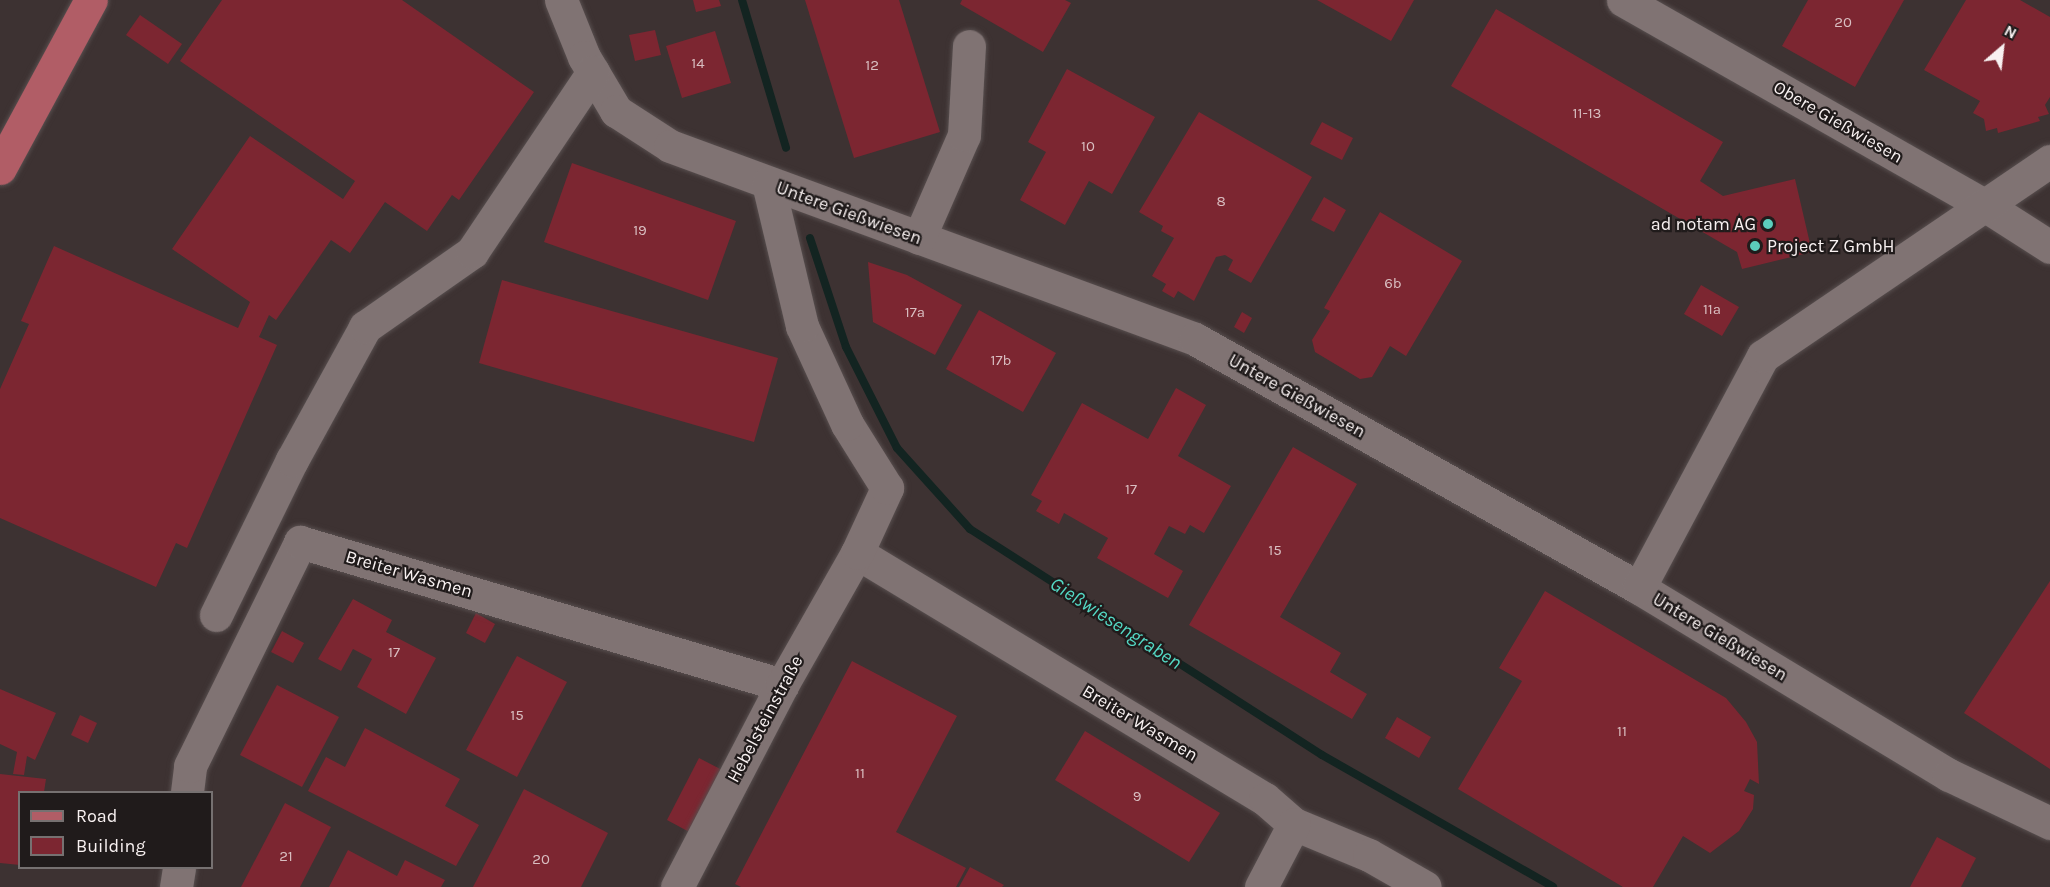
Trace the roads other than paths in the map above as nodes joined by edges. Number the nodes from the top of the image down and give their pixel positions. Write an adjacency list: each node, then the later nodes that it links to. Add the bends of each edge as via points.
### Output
1 (92, 0): 7 (main road)
2 (561, 0): 5 (street, Untere Gießwiesen)
3 (1623, 0): 9 (street, Obere Gießwiesen)
4 (969, 46): 10 (street, via 964,135)
5 (593, 72): 8 (street, Untere Gießwiesen, via 616,111 670,146); 14 (street, via 472,252 365,327 292,460)
6 (2050, 161): 9 (street)
7 (0, 168)
8 (768, 183): 10 (street, Untere Gießwiesen); 12 (street, Hebelsteinstraße, via 802,326 847,424 887,488)
9 (1986, 206): 11 (street, Obere Gießwiesen); 13 (street, via 1763,356)
10 (920, 238): 13 (street, Untere Gießwiesen, via 1195,339)
11 (2050, 247)
12 (857, 552): 15 (street, Hebelsteinstraße); 18 (street, Breiter Wasmen, via 1265,799)
13 (1639, 588): 17 (street, Untere Gießwiesen, via 1949,775)
14 (216, 615)
15 (782, 685): 16 (street, Breiter Wasmen, via 300,542 190,766); 21 (street, Hebelsteinstraße)
16 (188, 791)
17 (2050, 823)
18 (1294, 824): 22 (street); 23 (street, Breiter Wasmen, via 1369,855)
19 (179, 869): 20 (street)
20 (176, 887)
21 (677, 887)
22 (1261, 887)
23 (1425, 887)

